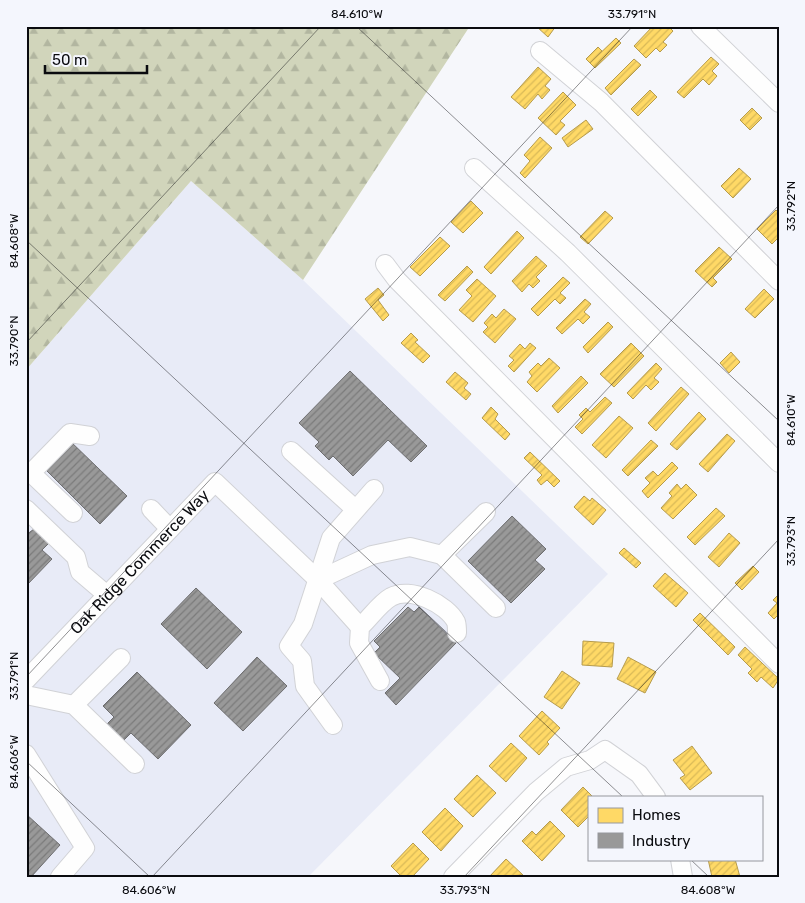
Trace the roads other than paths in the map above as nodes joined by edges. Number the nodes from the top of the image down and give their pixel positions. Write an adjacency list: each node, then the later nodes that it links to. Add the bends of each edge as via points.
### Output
1 (700, 26): 3 (street)
2 (540, 52): 6 (street, via 601,102)
3 (779, 103)
4 (474, 168): 9 (street, via 568,253)
5 (385, 264): 24 (street, via 397,280)
6 (779, 281)
7 (90, 436): 15 (street, via 70,433 31,474)
8 (292, 451): 13 (street)
9 (779, 463)
10 (374, 489): 13 (street)
11 (26, 509): 19 (street, via 76,557 80,572)
12 (151, 509): 16 (street)
13 (355, 509): 18 (street, via 331,538)
14 (486, 512): 17 (street)
15 (73, 513)
16 (170, 529): 18 (street, Oak Ridge Commerce Way, via 215,482); 19 (street, Oak Ridge Commerce Way)
17 (442, 555): 18 (street, via 410,547 372,555); 20 (street)
18 (318, 580): 21 (street); 29 (street, via 303,624 289,646 302,661 305,686)
19 (107, 595): 25 (street, Oak Ridge Commerce Way)
20 (496, 608)
21 (360, 627): 22 (street, via 391,597 405,593 421,595 436,603 456,622); 26 (street, via 359,642)
22 (457, 633)
23 (121, 658): 28 (street)
24 (779, 664)
25 (26, 680)
26 (380, 681)
27 (26, 695): 28 (street)
28 (74, 705): 31 (street)
29 (333, 725)
30 (26, 754): 34 (street, via 85,848)
31 (135, 764)
32 (655, 796): 35 (street, via 639,774 605,750 590,760 566,766)
33 (680, 860): 36 (street)
34 (60, 877)
35 (453, 877)
36 (683, 877)

